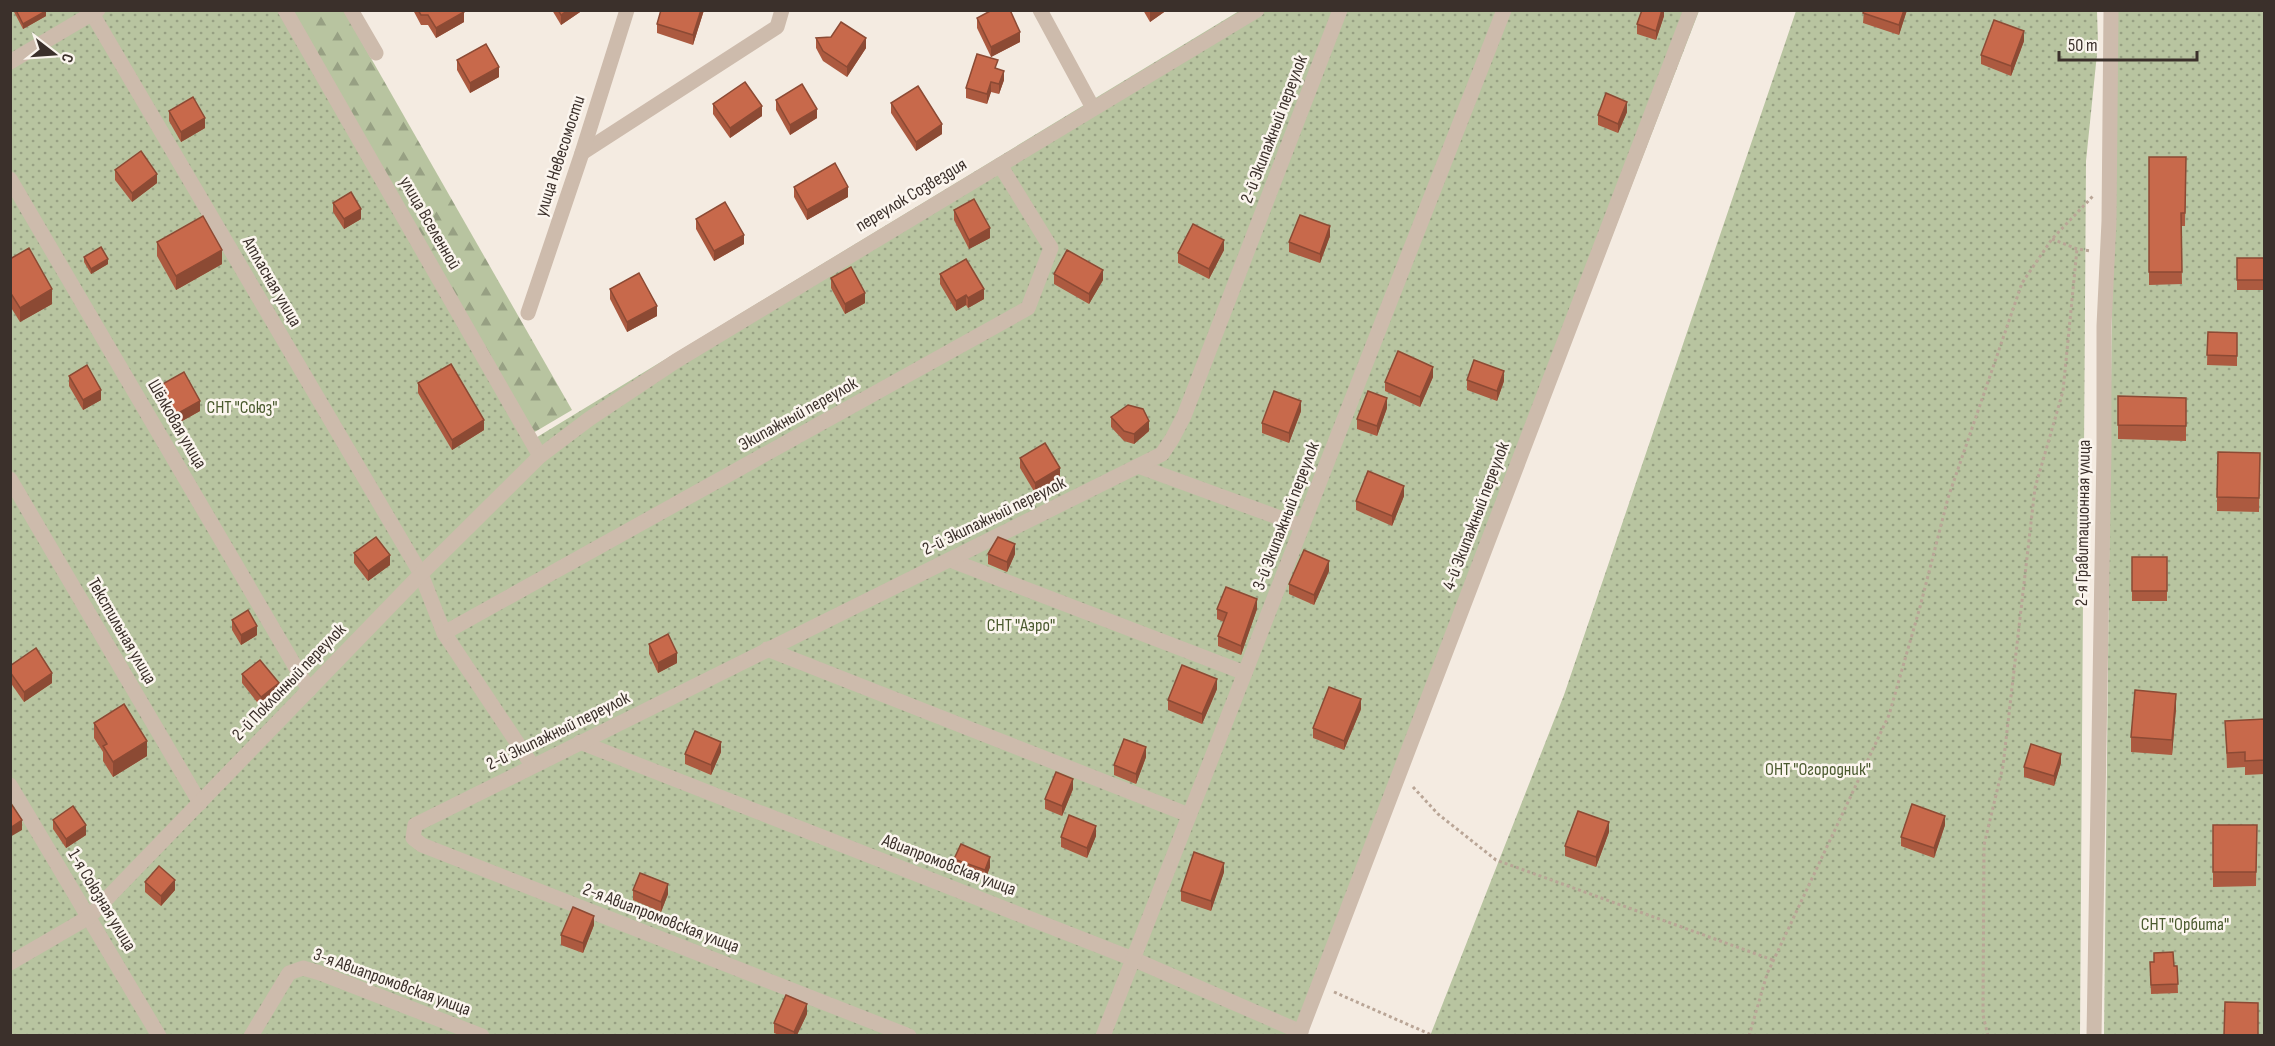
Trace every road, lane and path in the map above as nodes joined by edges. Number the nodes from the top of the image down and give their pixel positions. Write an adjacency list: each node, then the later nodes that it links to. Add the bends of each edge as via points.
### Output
1 (285, 10): 24 (street, улица Вселенной)
2 (351, 10): 12 (street)
3 (627, 10): 15 (street, улица Невесомости)
4 (782, 10): 15 (street, via 777,27)
5 (1040, 10): 14 (street)
6 (1257, 10): 14 (street, переулок Созвездия)
7 (1340, 10): 25 (street, 2-й Экипажный переулок, via 1184,416 1162,454)
8 (1504, 10): 27 (street, 3-й Экипажный переулок)
9 (1691, 10): 36 (street, 4-й Экипажный переулок)
10 (2111, 10): 18 (street, 2-я Гравитационная улица)
11 (93, 12): 13 (street); 29 (street, Атласная улица)
12 (376, 53)
13 (10, 62)
14 (1093, 108): 16 (street, переулок Созвездия)
15 (582, 153): 22 (street, улица Невесомости)
16 (1000, 165): 23 (street, переулок Созвездия, via 676,361); 30 (street, Экипажный переулок, via 1052,248 1028,308)
17 (10, 178): 33 (street, Шёлковая улица)
18 (2109, 180): 19 (path); 21 (street, 2-я Гравитационная улица)
19 (2052, 239): 20 (path); 43 (path, via 2022,283 1948,498 1889,715)
20 (2077, 249): 21 (path); 54 (path, via 2063,391 2035,488 2003,766 1984,845 1983,1015)
21 (2107, 254): 55 (street, 2-я Гравитационная улица)
22 (528, 313)
23 (589, 419): 24 (street, 2-й Поклонный переулок)
24 (540, 456): 29 (street, 2-й Поклонный переулок)
25 (1138, 466): 27 (street); 28 (street, 2-й Экипажный переулок)
26 (10, 479): 38 (street, Текстильная улица)
27 (1302, 526): 32 (street, 3-й Экипажный переулок)
28 (950, 560): 31 (street, 2-й Экипажный переулок); 32 (street)
29 (421, 574): 30 (street, Атласная улица); 33 (street, 2-й Поклонный переулок)
30 (444, 633): 35 (street, Атласная улица)
31 (767, 649): 34 (street, 2-й Экипажный переулок); 39 (street)
32 (1245, 673): 39 (street, 3-й Экипажный переулок)
33 (309, 690): 38 (street, 2-й Поклонный переулок)
34 (580, 742): 35 (street, 2-й Экипажный переулок); 42 (street, Авиапромовская улица)
35 (532, 765): 40 (street, 2-й Экипажный переулок)
36 (1400, 773): 43 (path, via 1438,814 1496,861); 45 (street, 4-й Экипажный переулок)
37 (10, 785): 41 (street, 1-я Союзная улица)
38 (200, 803): 41 (street, 2-й Поклонный переулок)
39 (1190, 815): 42 (street, 3-й Экипажный переулок)
40 (415, 825): 50 (street, 2-я Авиапромовская улица, via 413,838 422,845)
41 (89, 917): 44 (street, 2-й Поклонный переулок); 47 (street, 1-я Союзная улица)
42 (1133, 959): 46 (street, Авиапромовская улица); 51 (street, 3-й Экипажный переулок)
43 (1773, 960): 53 (path)
44 (10, 963)
45 (1320, 986): 46 (street, 4-й Экипажный переулок); 52 (path)
46 (1300, 1034)
47 (159, 1035)
48 (252, 1035): 49 (street, 3-я Авиапромовская улица, via 289,973 303,968)
49 (482, 1035)
50 (909, 1035)
51 (1103, 1035)
52 (1434, 1035)
53 (1749, 1035)
54 (1988, 1035)
55 (2094, 1035)

